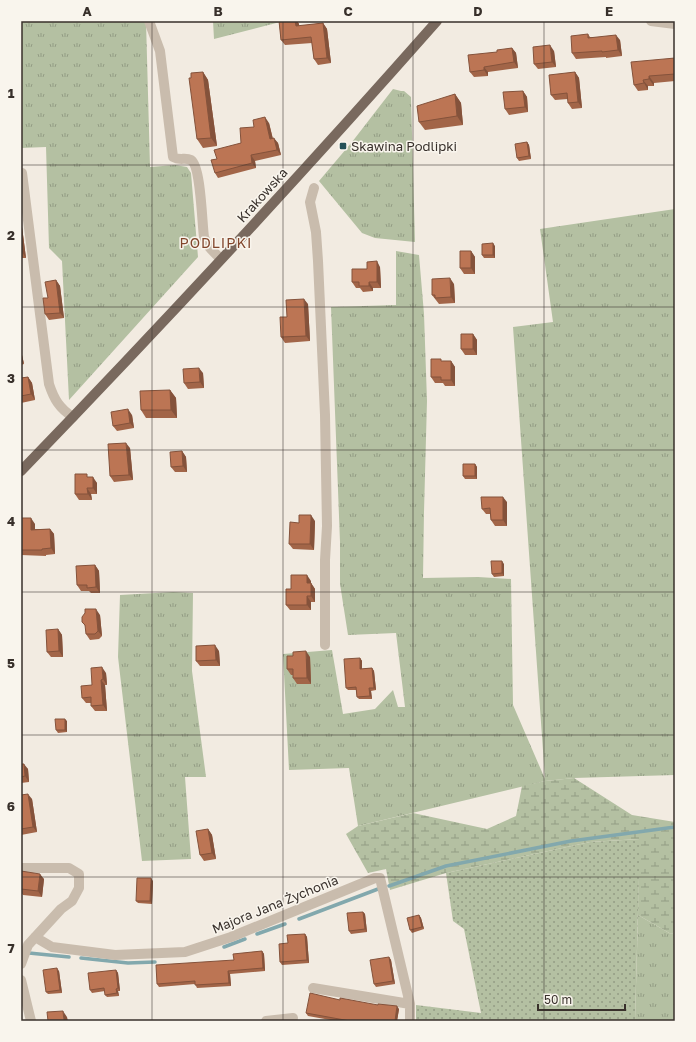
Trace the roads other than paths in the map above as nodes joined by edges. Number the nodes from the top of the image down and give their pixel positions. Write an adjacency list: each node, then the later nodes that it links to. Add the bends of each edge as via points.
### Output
1 (149, 21): 7 (street, via 160,52 173,157 177,160 191,160 196,166 204,237 210,249)
2 (437, 21): 7 (main road, Krakowska)
3 (651, 21): 4 (street)
4 (675, 24)
5 (22, 173): 8 (street, via 49,384 58,404)
6 (314, 188): 10 (street, via 310,202 316,232 325,415)
7 (221, 259): 8 (main road, Krakowska)
8 (73, 417): 9 (main road, Krakowska)
9 (21, 471)
10 (325, 645)
11 (21, 868): 12 (street, via 70,868 79,874 79,888 72,901)
12 (35, 937): 13 (street, via 28,945); 16 (street, Majora Jana Żychonia, via 52,947 115,955 185,952 231,937 380,878)
13 (21, 964)
14 (21, 980): 18 (street)
15 (313, 988): 16 (street)
16 (410, 1004): 20 (street, Majora Jana Żychonia)
17 (293, 1018): 19 (street)
18 (30, 1021)
19 (266, 1021)
20 (410, 1021)

